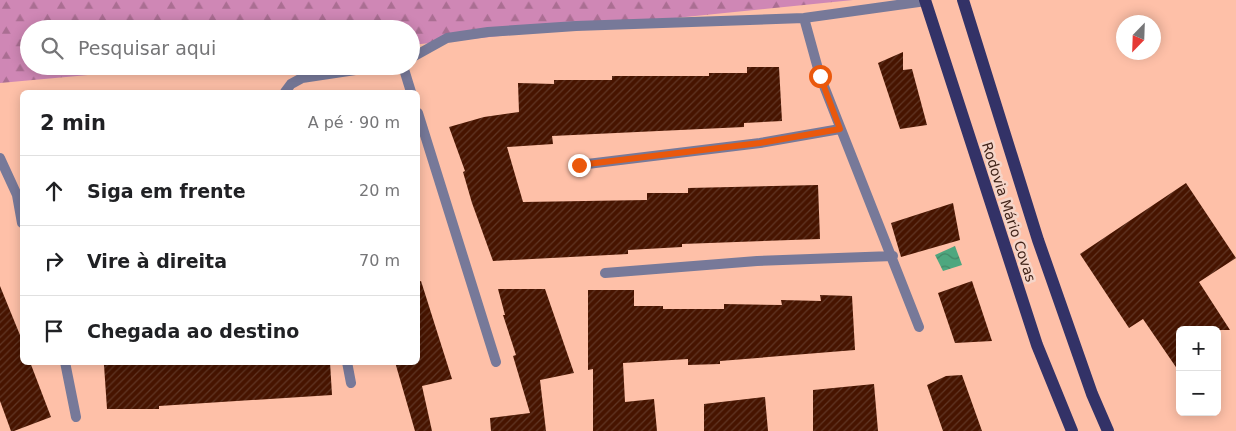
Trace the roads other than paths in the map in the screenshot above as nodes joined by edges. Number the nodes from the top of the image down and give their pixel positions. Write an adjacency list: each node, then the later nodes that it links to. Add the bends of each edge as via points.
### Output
1 (925, 0): 3 (street); 22 (main road, Rodovia Mário Covas, via 1037,345)
2 (963, 0): 23 (main road, Rodovia Mário Covas, via 1038,240)
3 (804, 18): 4 (street, via 566,26 488,32 447,38); 10 (street, via 820,76)
4 (420, 53)
5 (322, 75): 7 (street, via 302,78)
6 (406, 75): 8 (street)
7 (286, 90)
8 (410, 90)
9 (420, 119): 17 (street)
10 (840, 129): 12 (street, via 760,143); 14 (street)
11 (0, 158): 13 (street)
12 (579, 165)
13 (20, 195)
14 (892, 256): 15 (street, via 757,261); 16 (street)
15 (606, 273)
16 (919, 327)
17 (496, 362)
18 (66, 365): 21 (street)
19 (348, 365): 20 (street)
20 (351, 383)
21 (76, 416)
22 (1072, 431)
23 (1108, 431)

